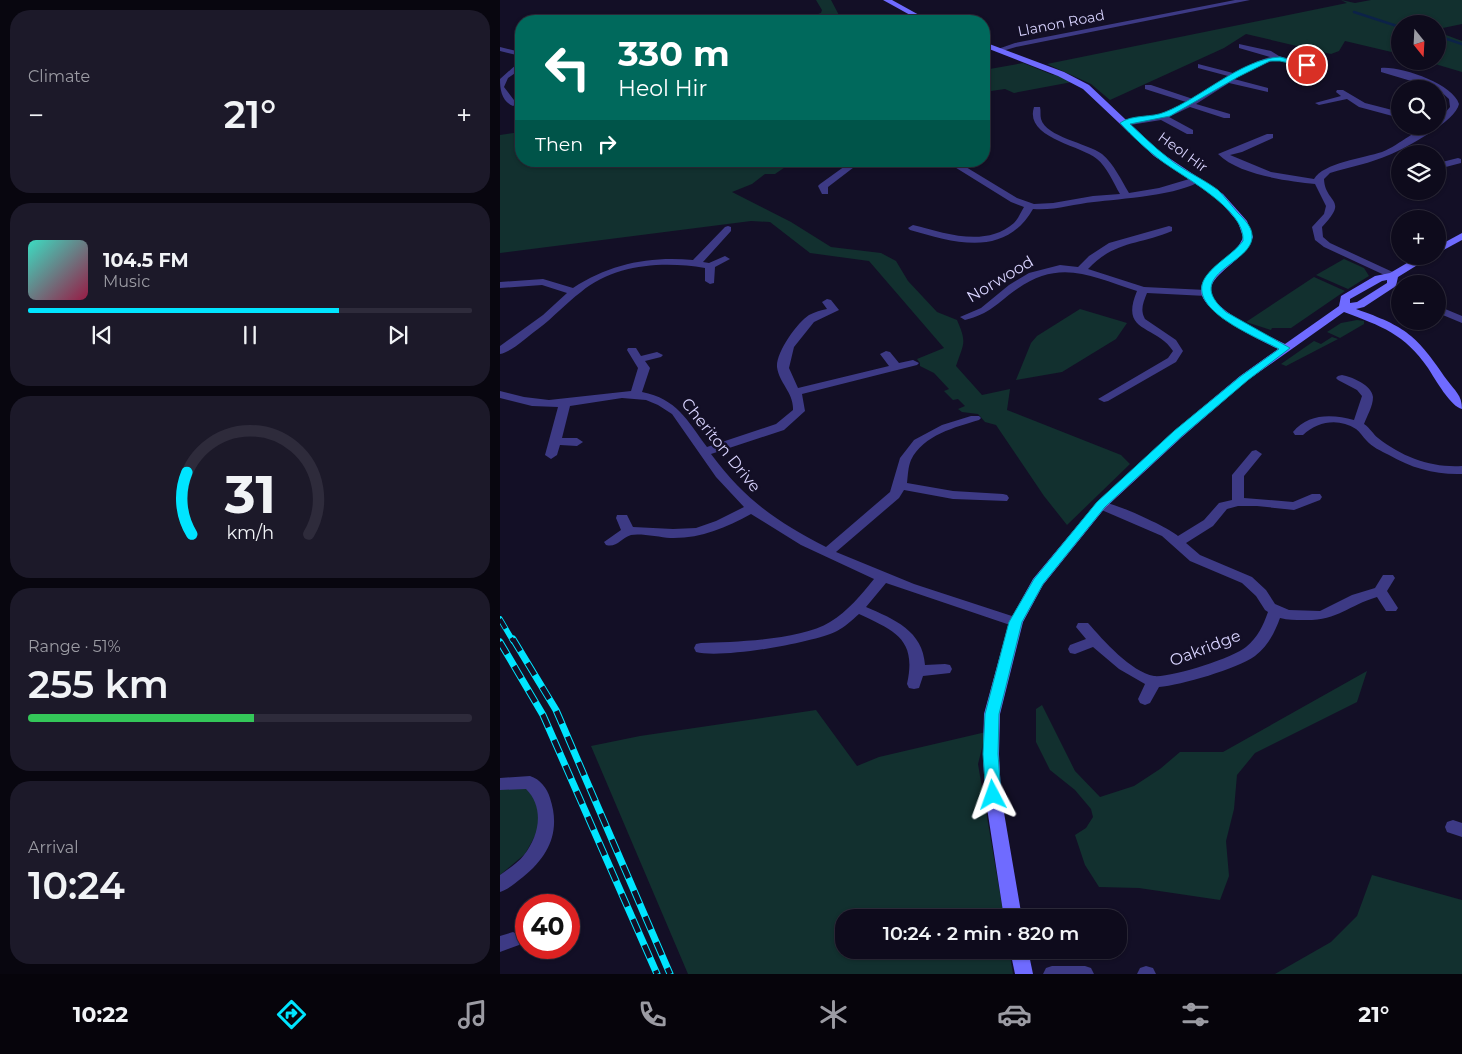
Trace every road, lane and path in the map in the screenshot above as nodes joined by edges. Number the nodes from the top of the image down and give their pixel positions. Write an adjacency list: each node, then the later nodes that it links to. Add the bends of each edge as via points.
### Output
1 (887, 0): 3 (street)
2 (1246, 0): 7 (street, Llanon Road)
3 (915, 15)
4 (990, 46): 7 (street, Heol Hir)
5 (1242, 46): 9 (street)
6 (500, 49): 8 (street)
7 (999, 50): 28 (street, Heol Hir, via 1082,84)
8 (515, 53)
9 (1276, 58): 10 (street); 14 (street)
10 (1307, 65)
11 (1201, 66): 14 (street)
12 (515, 69): 17 (street)
13 (1384, 70): 19 (street, via 1432,84)
14 (1232, 78): 18 (street); 20 (street)
15 (1148, 86): 20 (street)
16 (500, 87): 22 (street)
17 (500, 87)
18 (1265, 90)
19 (1458, 100): 27 (street)
20 (1190, 103): 25 (street); 26 (street)
21 (1318, 103): 24 (street, via 1344,94 1362,105)
22 (513, 104)
23 (1037, 109): 41 (street, via 1037,118 1044,129 1099,156)
24 (1391, 113)
25 (1227, 116)
26 (1162, 117): 28 (street); 29 (street)
27 (1446, 117)
28 (1124, 123): 38 (street, Heol Hir, via 1157,154)
29 (1190, 132)
30 (1418, 135): 32 (street)
31 (1270, 136): 39 (street, via 1222,154 1246,167 1285,178)
32 (1387, 153): 33 (street); 39 (street, via 1327,171)
33 (1391, 155)
34 (1458, 161): 35 (street)
35 (1446, 164)
36 (850, 167): 40 (street, via 823,186)
37 (959, 167): 42 (street)
38 (1196, 180): 41 (street); 60 (street, Heol Hir, via 1230,207 1242,221 1248,237 1240,250 1210,277)
39 (1318, 182): 53 (street, via 1332,206 1317,227 1318,238)
40 (825, 192)
41 (1126, 196): 42 (street, via 1084,200 1053,208)
42 (1029, 207): 43 (street, via 1017,225 991,238 960,239)
43 (913, 228)
44 (1169, 229): 52 (street, via 1106,247)
45 (1462, 236): 47 (street)
46 (735, 237): 49 (street, via 725,232)
47 (1446, 245)
48 (725, 259): 51 (street)
49 (696, 263): 51 (street); 59 (street, via 665,260 636,264 610,272)
50 (1412, 265): 54 (street)
51 (710, 266): 55 (street)
52 (1081, 270): 58 (street, Norwood); 64 (street, Norwood, via 1060,268 1033,275 985,310)
53 (1392, 275)
54 (1396, 275)
55 (710, 281)
56 (500, 285): 59 (street, via 543,282)
57 (1391, 285): 62 (street, via 1360,305)
58 (1143, 290): 60 (street, Norwood); 76 (street, via 1136,310 1141,322 1172,341 1178,351 1172,360)
59 (575, 292): 67 (street)
60 (1206, 293): 66 (street, via 1216,310)
61 (828, 302): 73 (street, via 834,310 815,316 803,325 782,360)
62 (1344, 307): 66 (street); 78 (street, via 1408,337)
63 (1446, 313): 65 (street)
64 (965, 317)
65 (1462, 320)
66 (1290, 345): 92 (street, via 1244,378)
67 (500, 351)
68 (886, 354): 71 (street)
69 (657, 355): 75 (street, via 635,355 644,368)
70 (913, 363): 71 (street)
71 (896, 367): 73 (street)
72 (1342, 378): 80 (street, via 1366,391 1368,396)
73 (795, 392): 84 (street, via 800,401 799,411 780,427)
74 (500, 394): 77 (street, Cheriton Drive, via 546,403)
75 (635, 395): 77 (street, Cheriton Drive, via 597,396); 84 (street, Cheriton Drive, via 667,404)
76 (1104, 399)
77 (565, 403): 82 (street)
78 (1462, 406)
79 (975, 418): 88 (street, via 954,418 911,451 905,459)
80 (1358, 426): 81 (street, via 1321,420); 87 (street, via 1380,445 1414,462 1437,470)
81 (1299, 432)
82 (555, 440): 83 (street); 86 (street)
83 (577, 442)
84 (704, 452): 93 (street, Cheriton Drive, via 726,482)
85 (1256, 454): 91 (street, via 1238,475)
86 (551, 455)
87 (1462, 470)
88 (901, 486): 90 (street, via 983,503); 98 (street, via 883,508)
89 (1316, 497): 91 (street, via 1294,512 1257,502)
90 (1003, 498)
91 (1238, 502): 97 (street, via 1223,506 1217,516 1200,530)
92 (1101, 505): 97 (street, via 1148,524); 105 (street, via 1038,582)
93 (752, 508): 95 (street, via 716,527 697,532); 98 (street, Cheriton Drive)
94 (622, 518): 95 (street)
95 (628, 531): 96 (street)
96 (611, 542)
97 (1177, 542): 104 (street, via 1195,558 1247,580 1261,593 1270,608)
98 (827, 553): 100 (street, Cheriton Drive)
99 (1388, 578): 101 (street)
100 (882, 579): 102 (street); 105 (street, Cheriton Drive)
101 (1380, 592): 103 (street); 104 (street, via 1358,598 1321,616 1287,615)
102 (857, 608): 108 (street, via 832,627 811,635); 110 (street, via 900,629 913,642 918,656 916,678)
103 (1391, 608)
104 (1276, 610): 111 (street, Oakridge, via 1263,639 1248,653 1176,679)
105 (1016, 622): 115 (street, via 992,714 990,754 997,828)
106 (1083, 627): 107 (street, Oakridge)
107 (1095, 641): 109 (street); 111 (street, Oakridge, via 1117,660)
108 (701, 648)
109 (1075, 649)
110 (946, 669)
111 (1154, 681): 112 (street, Oakridge)
112 (1145, 699)
113 (500, 784): 114 (street, via 530,782 540,792 547,814 544,839 529,862)
114 (500, 884)
115 (1011, 909)
116 (1021, 959): 117 (street)
117 (1024, 974)
118 (1052, 974): 119 (street)
119 (1085, 974)

